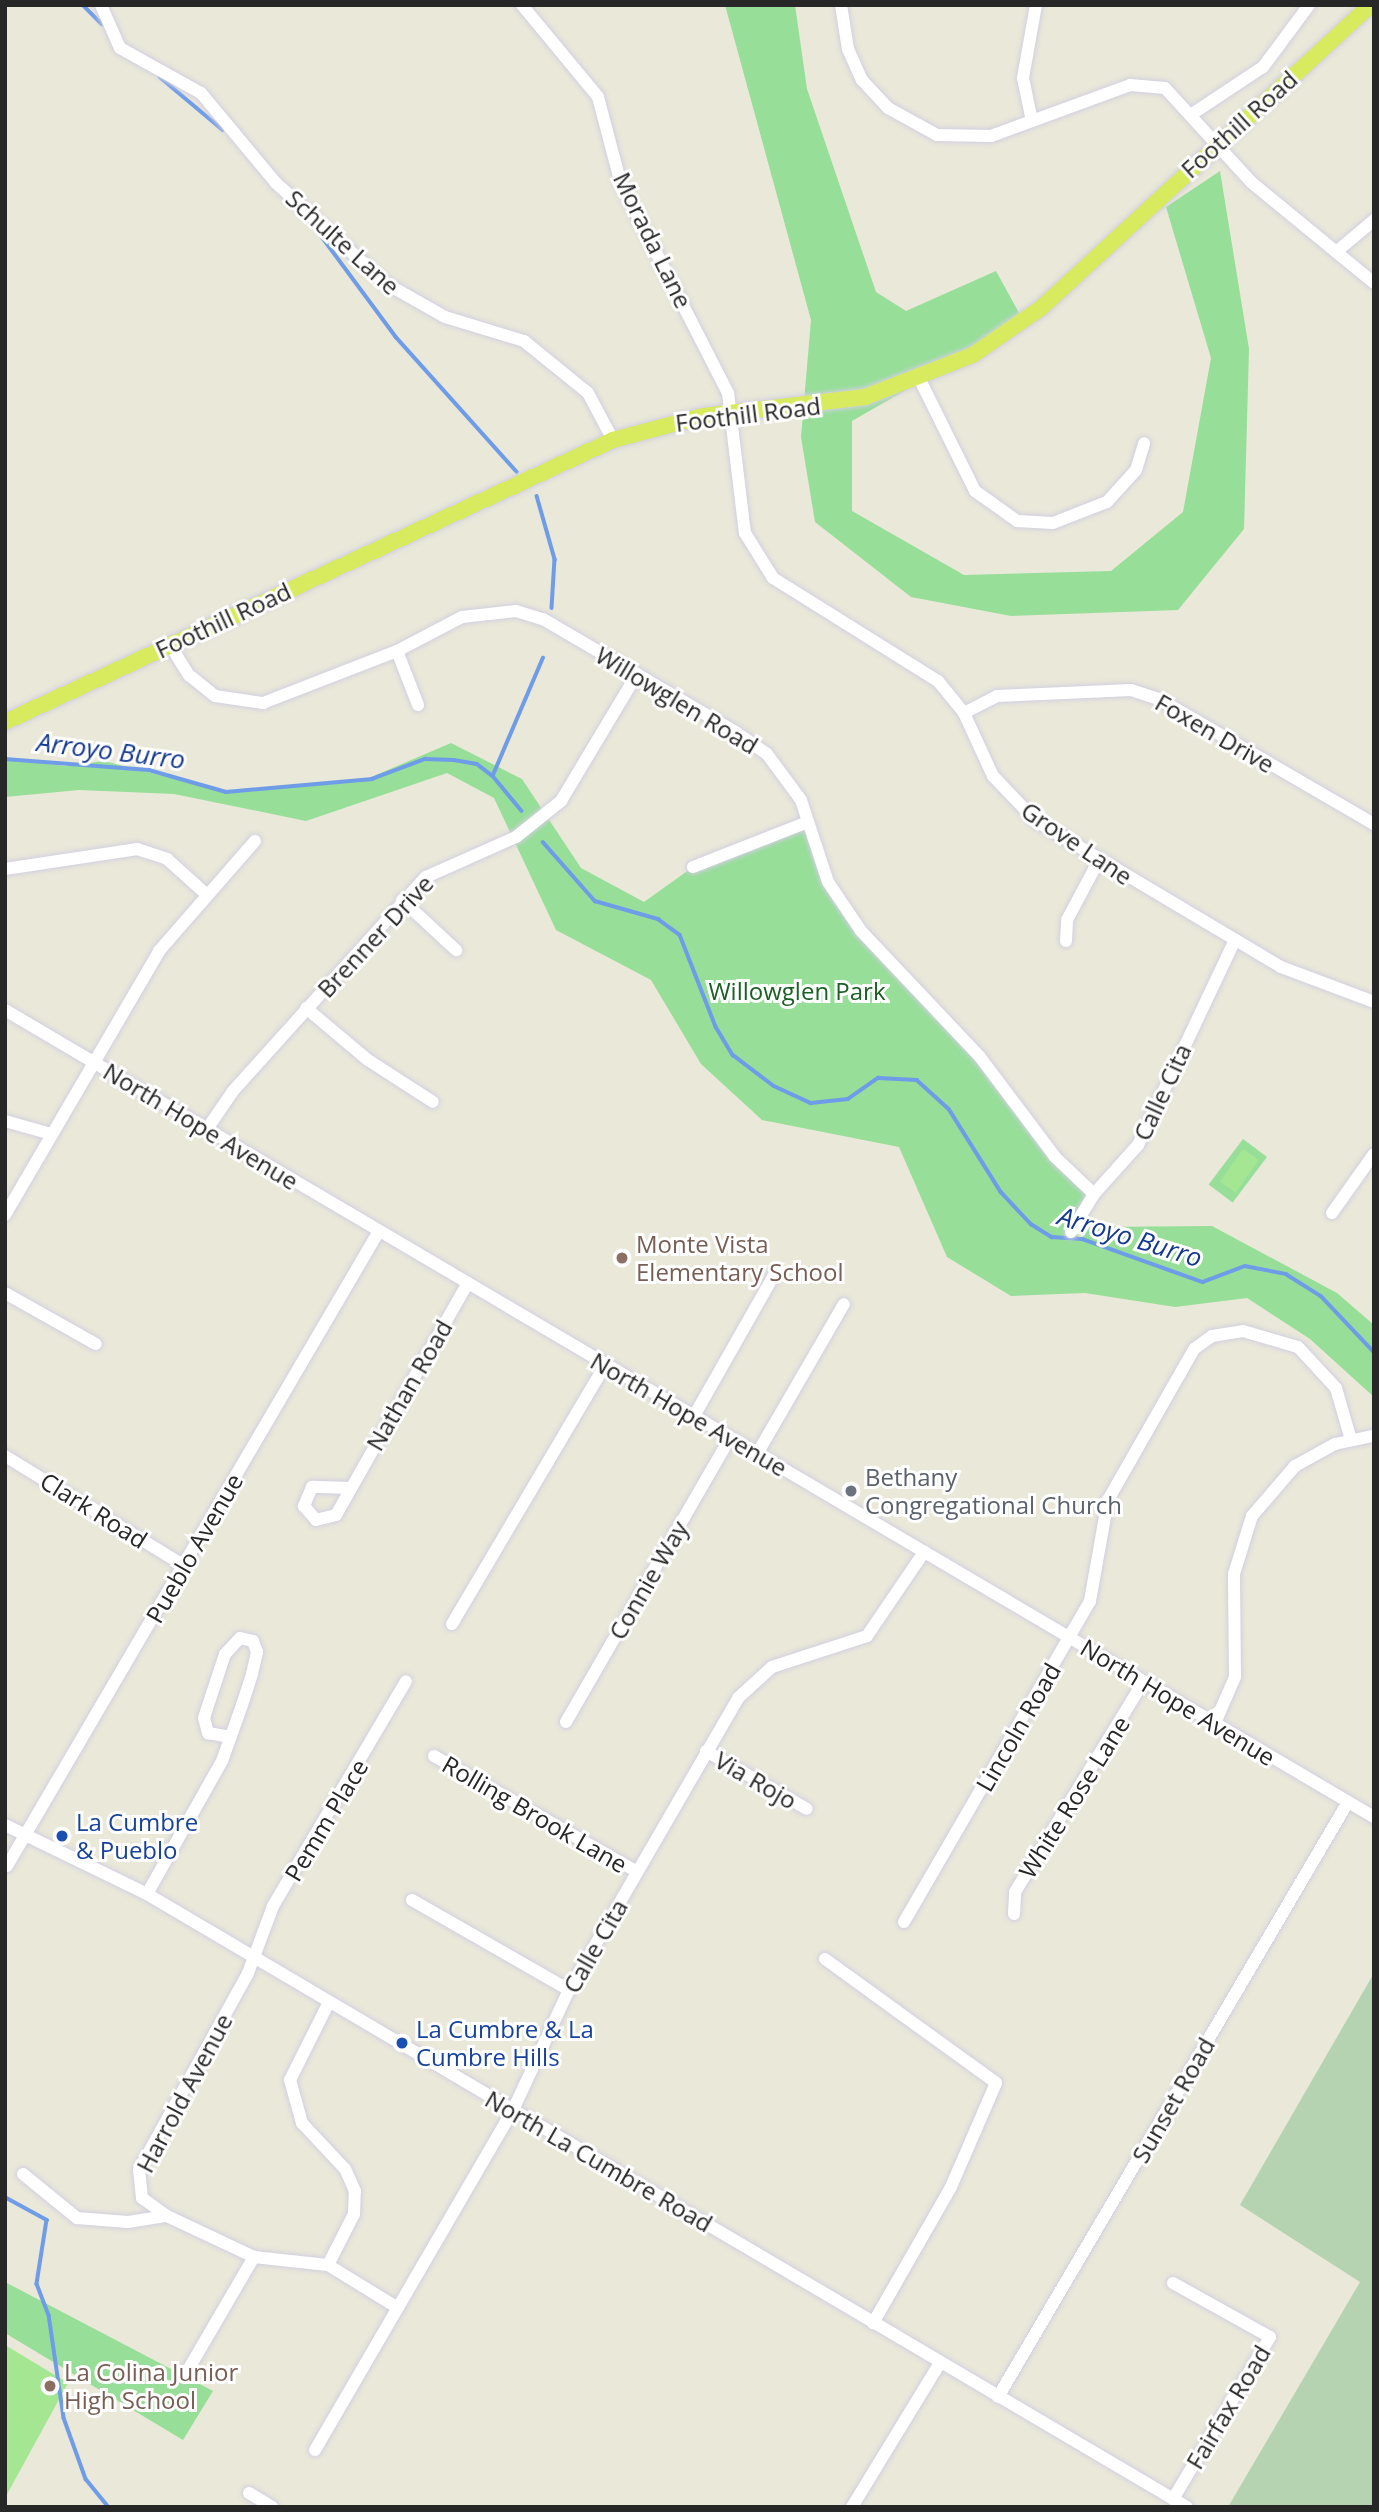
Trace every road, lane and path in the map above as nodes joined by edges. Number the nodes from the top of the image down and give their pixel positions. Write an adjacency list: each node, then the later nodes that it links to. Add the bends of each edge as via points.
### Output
1 (101, 5): 15 (street, Schulte Lane, via 120,48 201,93 276,183 384,283 444,317 524,341 588,393)
2 (522, 5): 14 (street, Morada Lane, via 598,97 621,184)
3 (841, 5): 8 (street, via 848,49 862,80 908,121 963,139)
4 (1036, 5): 8 (street, via 1023,78)
5 (1309, 5): 7 (street, via 1263,67)
6 (1371, 5): 9 (main road, Foothill Road)
7 (1192, 114): 8 (street, via 1165,88 1144,83); 9 (street)
8 (1032, 121)
9 (1218, 144): 11 (street, via 1251,182); 13 (main road, Foothill Road, via 1041,308 994,343)
10 (1374, 220): 11 (street)
11 (1336, 252): 12 (street)
12 (1374, 283)
13 (920, 380): 14 (main road, Foothill Road, via 839,402); 16 (street, via 975,491 1017,521 1053,523 1107,502 1136,470)
14 (733, 412): 15 (main road, Foothill Road); 21 (street, Grove Lane, via 742,518 758,561 785,589 928,673)
15 (613, 440): 17 (main road, Foothill Road)
16 (1144, 443)
17 (170, 646): 18 (street, Willowglen Road, via 196,682 241,704 281,697); 22 (main road, Foothill Road)
18 (397, 652): 19 (street, Willowglen Road, via 461,617 502,609 543,619); 20 (street)
19 (637, 674): 23 (street, Willowglen Road, via 767,754 801,800); 30 (street, Brenner Drive, via 570,789 545,817 516,837 440,868)
20 (418, 705)
21 (964, 713): 24 (street, Foxen Drive, via 997,696 1131,690 1159,699); 26 (street, Grove Lane, via 1004,791 1036,821)
22 (5, 722)
23 (808, 822): 27 (street); 43 (street, Willowglen Road, via 828,882 861,931 980,1057 1055,1157)
24 (1374, 824)
25 (255, 841): 29 (street)
26 (1100, 860): 31 (street, Grove Lane); 32 (street, via 1067,920)
27 (693, 867)
28 (5, 869): 29 (street, via 137,849 167,859)
29 (206, 894): 37 (street, via 159,950)
30 (402, 900): 33 (street); 35 (street, Brenner Drive)
31 (1235, 940): 34 (street, Grove Lane, via 1300,975); 43 (street, Calle Cita, via 1138,1145)
32 (1066, 941)
33 (456, 950)
34 (1374, 1002)
35 (306, 1008): 38 (street, via 368,1060); 40 (street, Brenner Drive)
36 (5, 1010): 37 (street, North Hope Avenue)
37 (94, 1062): 40 (street, North Hope Avenue); 41 (street)
38 (433, 1102)
39 (5, 1121): 41 (street)
40 (207, 1129): 46 (street, North Hope Avenue)
41 (51, 1134): 45 (street)
42 (1374, 1154): 44 (street)
43 (1094, 1194): 47 (street, Calle Cita)
44 (1332, 1213)
45 (5, 1214)
46 (379, 1231): 49 (street, North Hope Avenue); 62 (street, Pueblo Avenue)
47 (1071, 1232)
48 (774, 1275): 54 (street)
49 (468, 1283): 53 (street, North Hope Avenue); 60 (street, Nathan Road)
50 (5, 1293): 52 (street)
51 (844, 1304): 58 (street)
52 (96, 1344)
53 (605, 1365): 54 (street, North Hope Avenue); 63 (street)
54 (694, 1416): 56 (street, North Hope Avenue)
55 (1374, 1436): 57 (street)
56 (730, 1438): 58 (street, North Hope Avenue); 67 (street, Connie Way)
57 (1351, 1440): 64 (street, Lincoln Road, via 1336,1388 1298,1347 1243,1331 1202,1341 1118,1475 1104,1515 1094,1586); 68 (street, via 1295,1466 1252,1516 1234,1574 1235,1677)
58 (757, 1454): 61 (street, North Hope Avenue)
59 (5, 1456): 62 (street, Clark Road)
60 (350, 1488)
61 (924, 1552): 64 (street, North Hope Avenue); 70 (street, Calle Cita, via 876,1628 852,1645 784,1662 755,1678)
62 (183, 1565): 76 (street, Pueblo Avenue)
63 (452, 1624)
64 (1070, 1638): 66 (street, North Hope Avenue); 82 (street, Lincoln Road)
65 (406, 1681): 84 (street, Pemm Place, via 273,1906)
66 (1143, 1682): 68 (street, North Hope Avenue); 81 (street, White Rose Lane, via 1015,1892)
67 (566, 1722)
68 (1214, 1723): 72 (street, North Hope Avenue)
69 (231, 1737): 69 (street, via 257,1652 253,1641 240,1638 225,1654 204,1718 208,1732); 79 (street, via 213,1782)
70 (706, 1751): 73 (street, Via Rojo); 78 (street, Calle Cita)
71 (434, 1756): 78 (street, Rolling Brook Lane)
72 (1348, 1802): 74 (street, North Hope Avenue); 97 (street, Sunset Road)
73 (807, 1808)
74 (1374, 1817)
75 (5, 1825): 76 (street, North La Cumbre Road)
76 (26, 1833): 77 (street, Pueblo Avenue); 79 (street, North La Cumbre Road)
77 (7, 1866)
78 (637, 1872): 85 (street, Calle Cita)
79 (147, 1894): 84 (street, North La Cumbre Road)
80 (412, 1900): 85 (street)
81 (1014, 1914)
82 (904, 1922)
83 (825, 1959): 94 (street, via 996,2084 951,2187)
84 (253, 1961): 86 (street, North La Cumbre Road); 89 (street, Harrold Avenue, via 139,2170 142,2198)
85 (569, 1990): 87 (street, Calle Cita)
86 (328, 2004): 87 (street, North La Cumbre Road); 91 (street, via 290,2080 302,2123 345,2169 355,2191 354,2214)
87 (512, 2112): 93 (street, Calle Cita); 94 (street, North La Cumbre Road)
88 (23, 2174): 89 (street, via 77,2218 128,2222)
89 (167, 2216): 90 (street, Harrold Avenue)
90 (254, 2257): 91 (street, Harrold Avenue); 96 (street)
91 (328, 2265): 93 (street)
92 (1173, 2283): 100 (street, Fairfax Road, via 1270,2337)
93 (398, 2308): 98 (street, Calle Cita)
94 (873, 2323): 95 (street, North La Cumbre Road)
95 (940, 2363): 97 (street, North La Cumbre Road); 102 (street)
96 (185, 2375)
97 (998, 2397): 100 (street, North La Cumbre Road)
98 (315, 2450)
99 (248, 2494): 101 (street)
100 (1174, 2499): 103 (street, North La Cumbre Road)
101 (272, 2507)
102 (852, 2507)
103 (1187, 2507)

